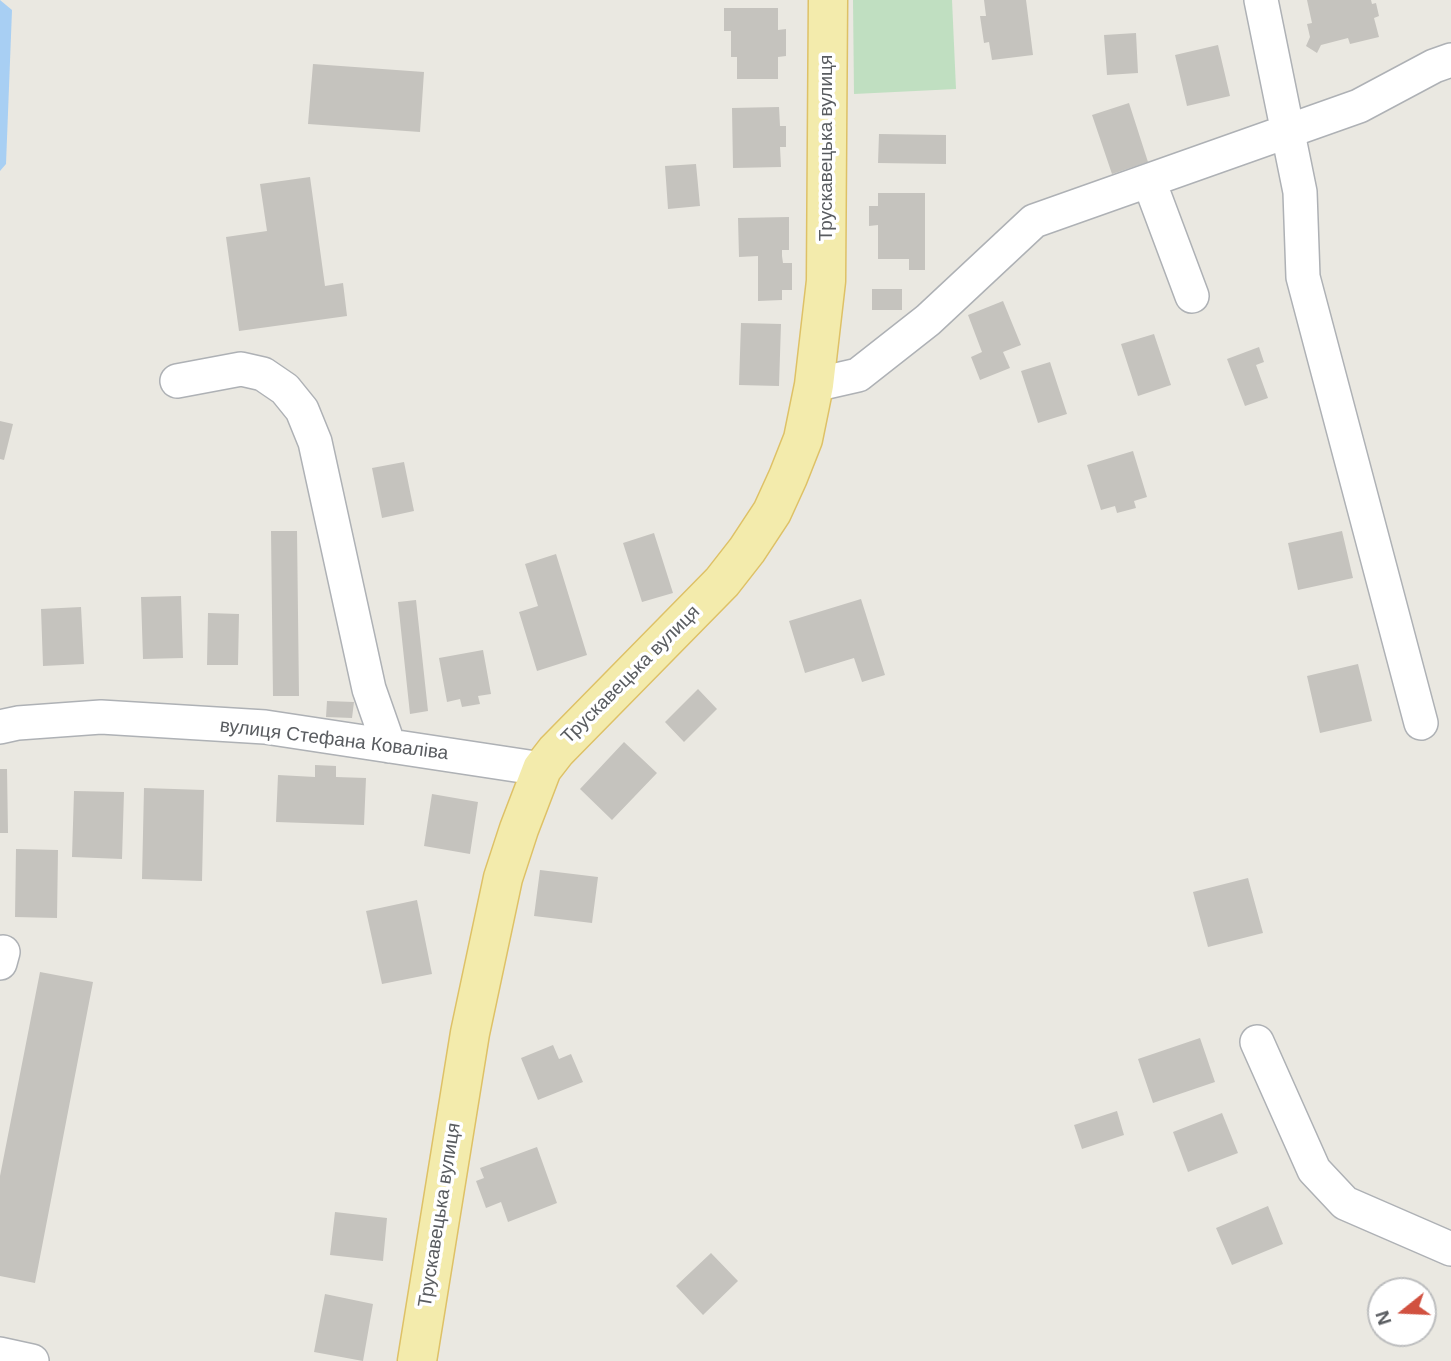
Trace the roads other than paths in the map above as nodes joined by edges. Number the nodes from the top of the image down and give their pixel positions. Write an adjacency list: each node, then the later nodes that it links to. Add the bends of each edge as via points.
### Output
1 (828, 0): 8 (main road, Трускавецька вулиця, via 826,281)
2 (1261, 0): 4 (street)
3 (1451, 60): 4 (street, via 1359,106)
4 (1287, 132): 5 (street); 9 (street, via 1300,192 1303,277)
5 (1149, 181): 6 (street); 8 (street, via 1034,221 928,320 858,375)
6 (1192, 296)
7 (177, 381): 11 (street, via 240,369 263,374 285,389 302,410 315,442 369,689)
8 (814, 385): 12 (main road, Трускавецька вулиця, via 803,439 788,477 747,550 722,582)
9 (1421, 723)
10 (0, 727): 11 (street, вулиця Стефана Коваліва, via 101,717 265,727)
11 (389, 746): 12 (street, вулиця Стефана Коваліва)
12 (542, 768): 17 (main road, Трускавецька вулиця, via 500,891 470,1033)
13 (1257, 1042): 14 (street, via 1314,1170 1345,1203)
14 (1451, 1249)
15 (0, 1354): 16 (street)
16 (32, 1361)
17 (417, 1361)

